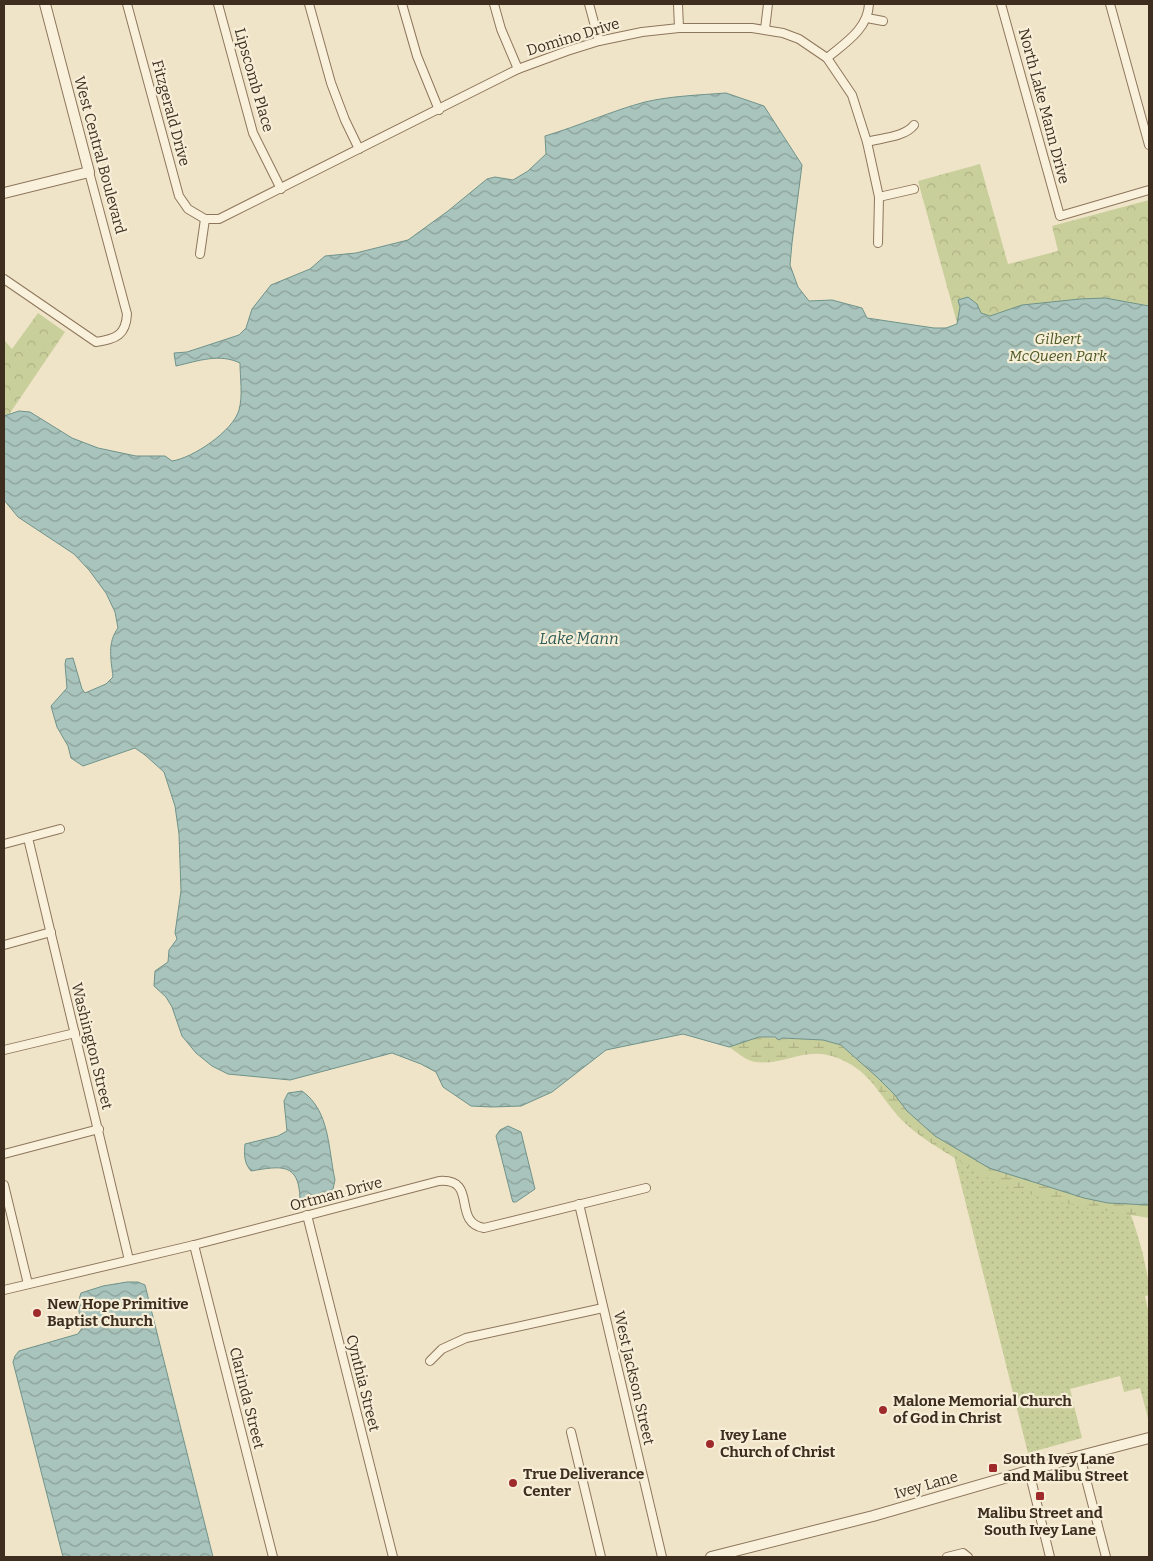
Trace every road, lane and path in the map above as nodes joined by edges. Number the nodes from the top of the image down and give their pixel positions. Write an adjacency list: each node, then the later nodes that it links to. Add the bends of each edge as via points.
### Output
1 (45, 4): 25 (street, West Central Boulevard)
2 (127, 4): 31 (street, Fitzgerald Drive, via 179,196 188,209)
3 (218, 4): 26 (street, Lipscomb Place, via 253,133)
4 (309, 4): 24 (street, via 331,83)
5 (402, 4): 20 (street, via 416,56)
6 (494, 4): 19 (street)
7 (589, 4): 17 (street)
8 (678, 4): 15 (street)
9 (768, 4): 16 (street)
10 (869, 4): 13 (street)
11 (1002, 4): 28 (street, North Lake Mann Drive, via 1060,216)
12 (1110, 4): 23 (street)
13 (867, 18): 14 (street); 18 (street, via 860,30)
14 (883, 21)
15 (679, 28): 16 (street, Domino Drive); 17 (street, Domino Drive)
16 (765, 29): 18 (street, Domino Drive, via 799,39)
17 (599, 41): 19 (street, Domino Drive)
18 (827, 58): 22 (street, Domino Drive, via 852,95)
19 (518, 69): 20 (street, Domino Drive)
20 (439, 110): 24 (street, Domino Drive)
21 (914, 125): 22 (street, via 904,132)
22 (867, 142): 30 (street, Domino Drive)
23 (1149, 145)
24 (359, 149): 26 (street, Domino Drive)
25 (89, 172): 29 (street); 34 (street, West Central Boulevard, via 127,314 127,324 122,332 110,340 96,342)
26 (281, 189): 31 (street, Domino Drive, via 219,218)
27 (914, 190): 30 (street)
28 (1149, 190)
29 (4, 193)
30 (879, 197): 32 (street, Domino Drive)
31 (204, 219): 33 (street)
32 (878, 243)
33 (200, 254)
34 (4, 277)
35 (60, 829): 36 (street)
36 (28, 838): 37 (street); 38 (street, Washington Street)
37 (4, 844)
38 (51, 932): 39 (street); 40 (street, Washington Street)
39 (4, 945)
40 (75, 1033): 41 (street); 42 (street, Washington Street)
41 (4, 1050)
42 (99, 1130): 43 (street); 49 (street, Washington Street)
43 (4, 1154)
44 (4, 1186): 50 (street)
45 (646, 1188): 46 (street, Ortman Drive)
46 (579, 1204): 47 (street, Ortman Drive, via 484,1228 470,1222 458,1183 439,1180); 52 (street, West Jackson Street)
47 (307, 1215): 48 (street, Ortman Drive); 59 (street, Cynthia Street)
48 (194, 1245): 49 (street, Ortman Drive); 58 (street, Clarinda Street)
49 (130, 1260): 50 (street, Ortman Drive)
50 (28, 1284): 51 (street, Ortman Drive)
51 (4, 1290)
52 (604, 1308): 53 (street, via 466,1338 442,1349); 61 (street, West Jackson Street)
53 (430, 1361)
54 (571, 1432): 60 (street)
55 (1149, 1438): 56 (street, Ivey Lane)
56 (1080, 1456): 57 (street, Ivey Lane); 66 (street)
57 (1029, 1471): 62 (street, Ivey Lane); 65 (street)
58 (273, 1557)
59 (393, 1557)
60 (601, 1557)
61 (662, 1557)
62 (713, 1557)
63 (947, 1557): 64 (street, via 963,1553)
64 (968, 1557)
65 (1050, 1557)
66 (1106, 1557)

